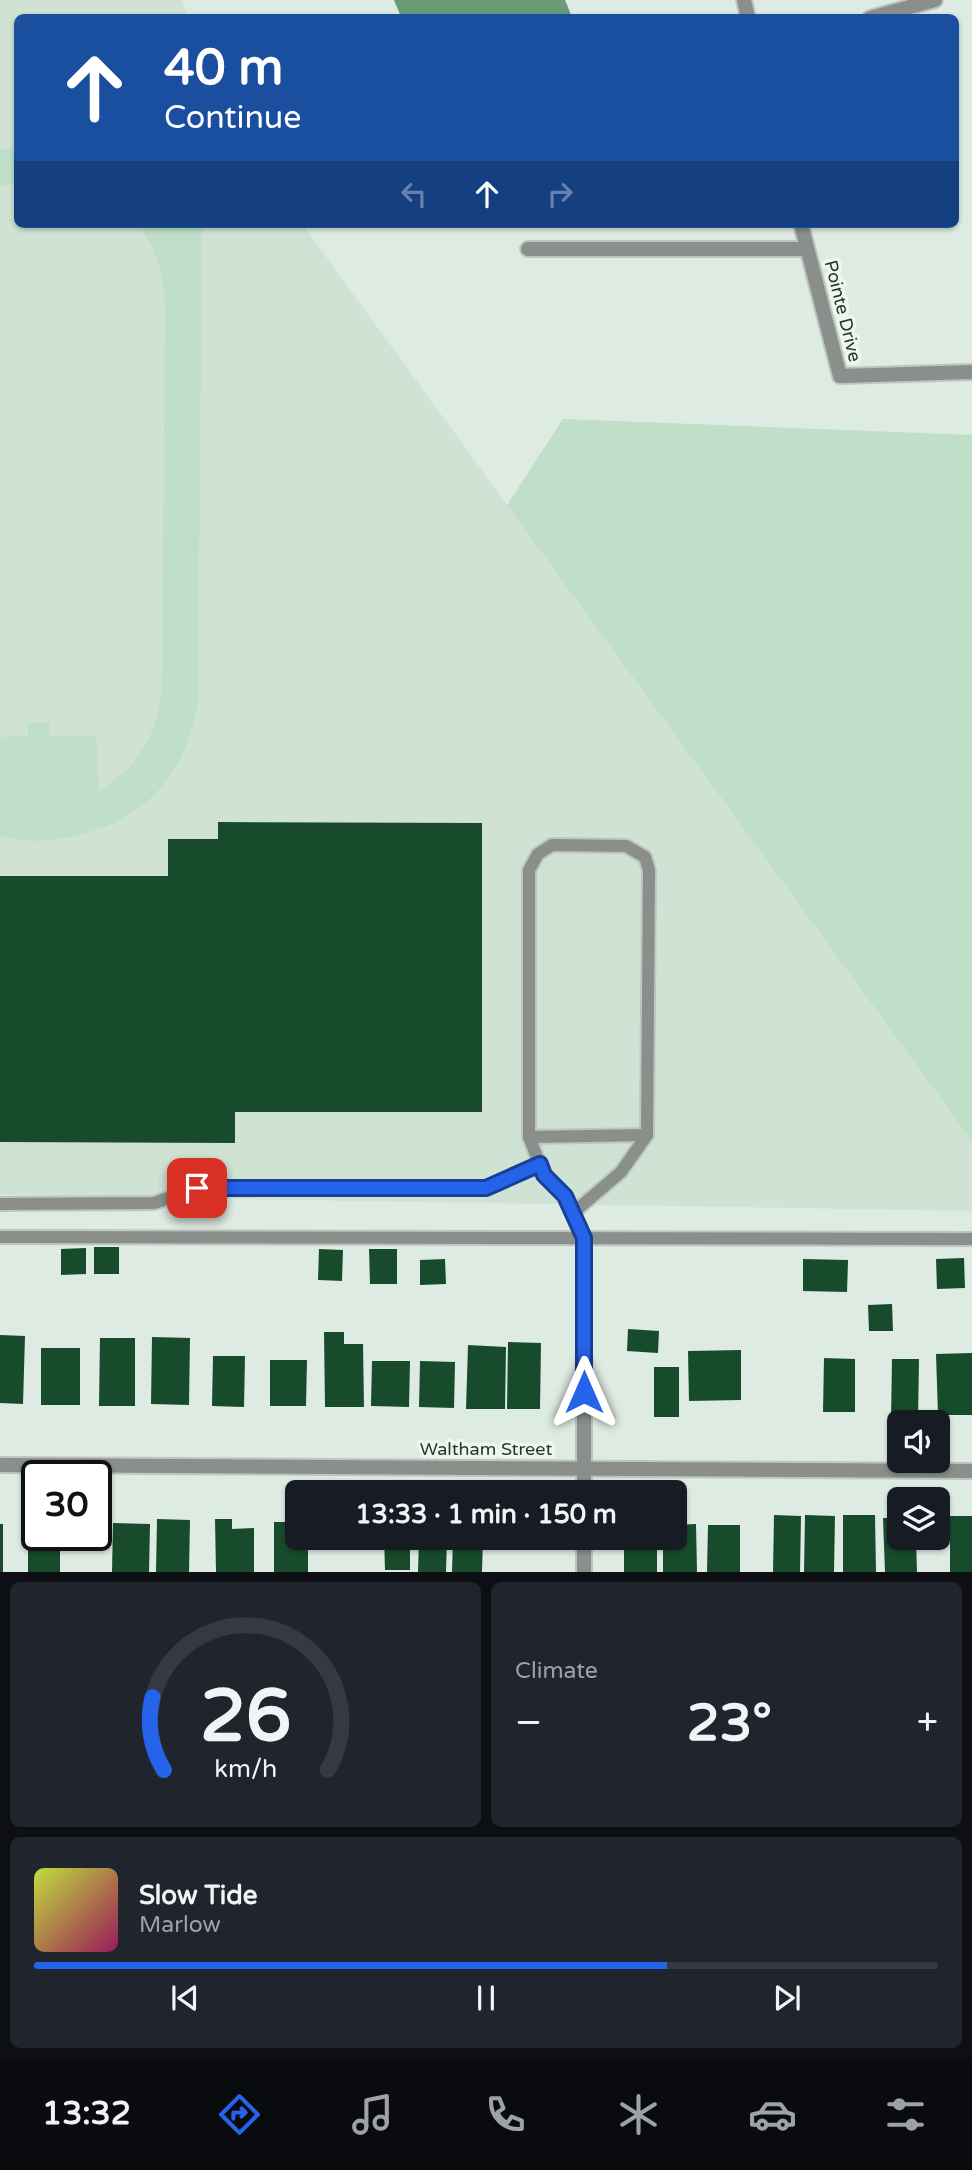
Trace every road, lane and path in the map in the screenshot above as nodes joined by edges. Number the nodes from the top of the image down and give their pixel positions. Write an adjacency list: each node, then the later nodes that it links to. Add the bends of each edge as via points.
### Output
1 (935, 0): 2 (street)
2 (884, 14)
3 (802, 228): 5 (street, Pointe Drive)
4 (528, 249): 5 (street, Pointe Drive)
5 (807, 249): 6 (street, Pointe Drive, via 840,376)
6 (972, 372)
7 (647, 1135): 8 (lane); 8 (lane, via 649,870 645,857 626,846 552,845 538,854 530,870); 11 (lane, via 621,1172)
8 (528, 1137): 9 (lane)
9 (540, 1164): 10 (lane, via 486,1188 197,1188 154,1203); 11 (lane)
10 (0, 1204)
11 (573, 1213): 13 (lane)
12 (0, 1237): 13 (lane)
13 (584, 1238): 14 (lane); 16 (street)
14 (972, 1239)
15 (0, 1465): 16 (street, Waltham Street)
16 (584, 1468): 17 (street, Waltham Street); 18 (street)
17 (972, 1471)
18 (584, 1480)
19 (584, 1550): 20 (street)
20 (584, 1572)

